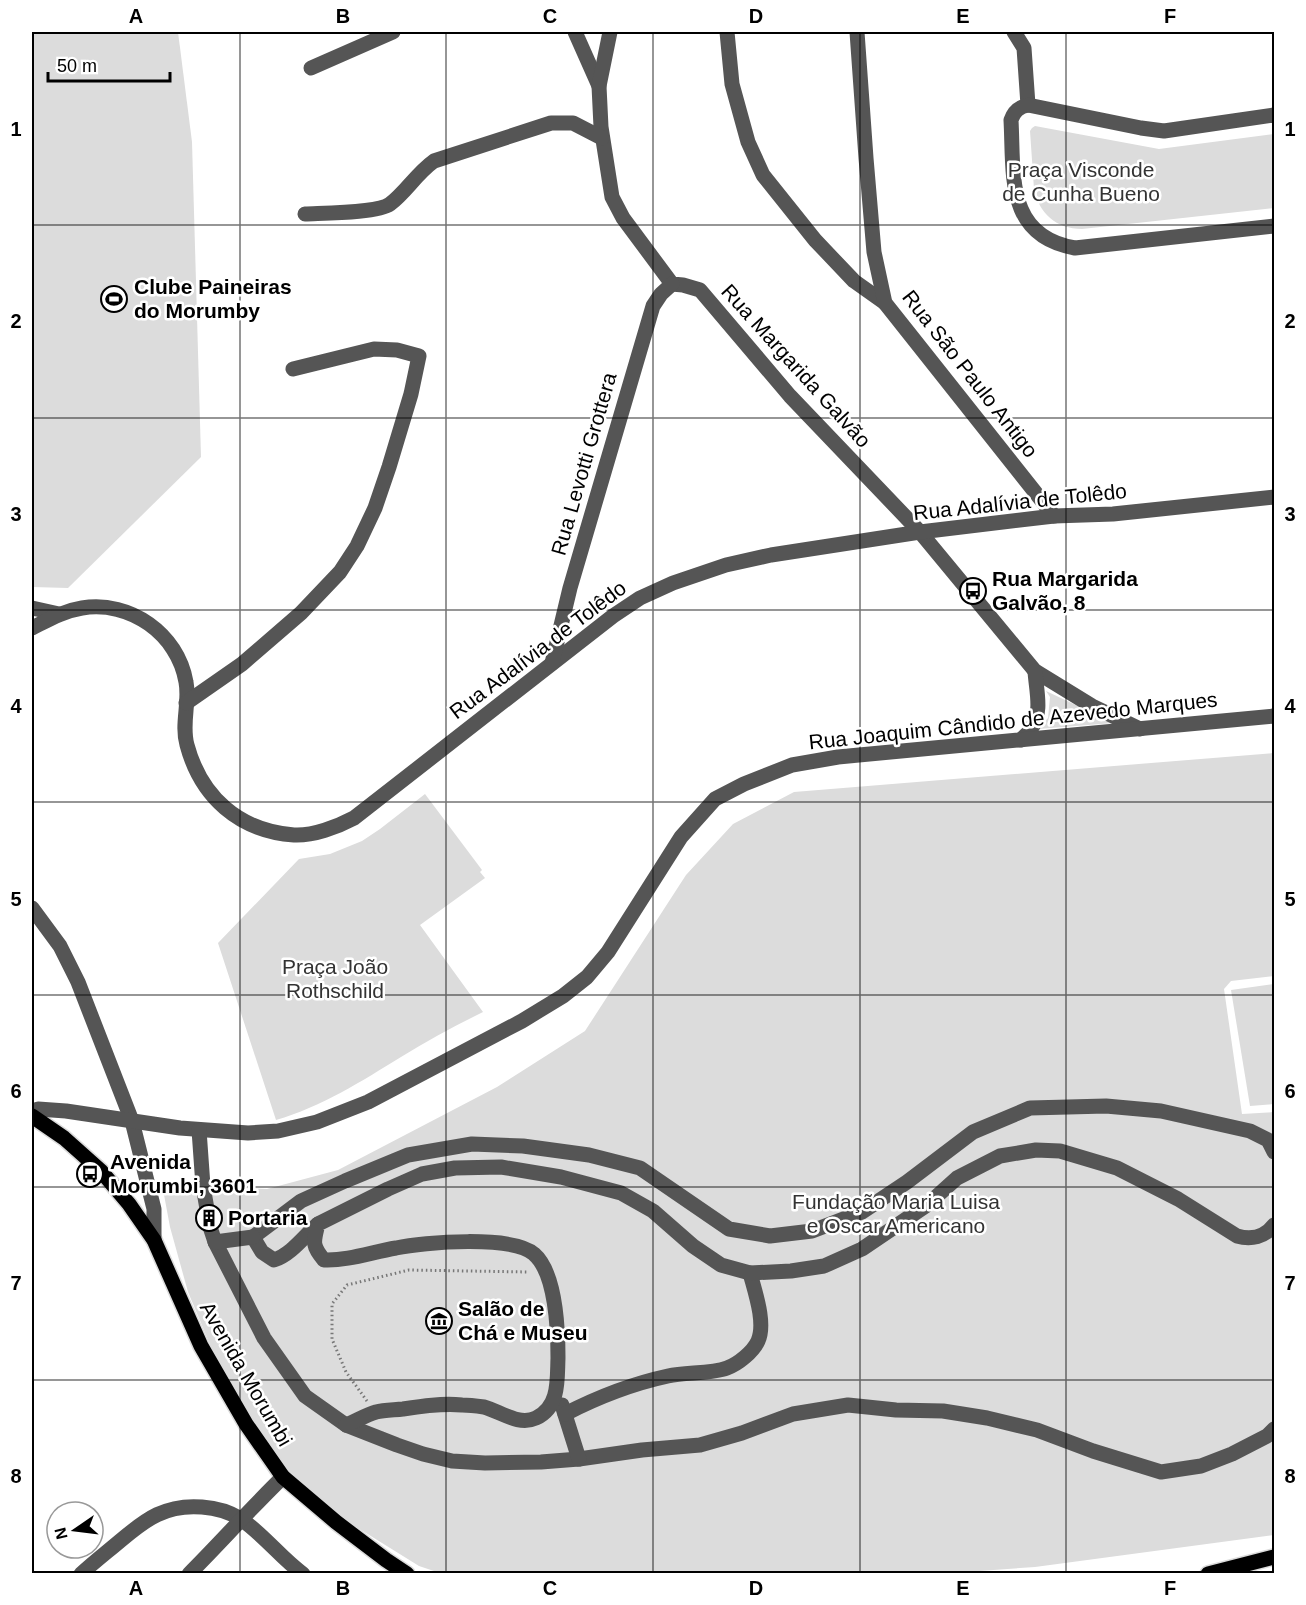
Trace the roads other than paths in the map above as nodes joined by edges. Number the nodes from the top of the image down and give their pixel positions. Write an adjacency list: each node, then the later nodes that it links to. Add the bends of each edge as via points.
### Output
1 (393, 32): 7 (street)
2 (574, 32): 8 (street)
3 (610, 32): 8 (street)
4 (727, 32): 15 (street, via 732,84 748,142 763,175 854,281)
5 (857, 32): 15 (street, Rua São Paulo Antigo, via 874,252)
6 (1014, 32): 9 (street, via 1024,48)
7 (311, 68)
8 (599, 86): 11 (street)
9 (1028, 105): 10 (street, via 1164,131); 13 (street, via 1014,112 1011,120 1016,194 1027,220 1049,240 1075,248)
10 (1275, 115)
11 (602, 138): 12 (street, via 573,123 551,123 434,161 388,206); 14 (street, via 612,197)
12 (305, 214)
13 (1275, 226)
14 (672, 284): 19 (street, Rua Margarida Galvão, via 700,290 790,396); 23 (street, Rua Levotti Grottera, via 652,306)
15 (885, 303): 18 (street, Rua São Paulo Antigo)
16 (293, 369): 25 (street, via 374,349 397,350 419,357 375,508 340,572 301,613 242,664)
17 (1275, 497): 18 (street, Rua Adalívia de Tolêdo, via 1113,514)
18 (1054, 516): 19 (street, Rua Adalívia de Tolêdo)
19 (920, 532): 23 (street, Rua Adalívia de Tolêdo, via 771,555 684,579 640,598); 24 (street, Rua Margarida Galvão)
20 (32, 608): 21 (street)
21 (59, 614): 22 (street, Rua Adalívia de Tolêdo); 25 (street, Rua Adalívia de Tolêdo, via 107,608 131,614 151,625 167,639 183,669)
22 (32, 628)
23 (552, 663): 25 (street, Rua Adalívia de Tolêdo, via 354,818 333,829 296,835 261,829 220,805 193,764 186,742)
24 (1035, 671): 27 (street, Rua Margarida Galvão); 28 (street, via 1037,715)
25 (186, 703)
26 (1275, 716): 27 (street, Rua Joaquim Cândido de Azevedo Marques)
27 (1140, 730): 28 (street, Rua Joaquim Cândido de Azevedo Marques)
28 (1021, 740): 33 (street, Rua Joaquim Cândido de Azevedo Marques, via 837,757 792,765 744,784 715,799 681,837 608,952 587,977 563,996 368,1102 317,1122 278,1131)
29 (32, 908): 32 (street, via 60,946 78,982)
30 (32, 1110): 32 (street, Rua Joaquim Cândido de Azevedo Marques)
31 (32, 1116): 39 (main road, Avenida Morumbi, via 101,1171)
32 (132, 1121): 33 (street, Rua Joaquim Cândido de Azevedo Marques); 39 (street, via 154,1209)
33 (199, 1130): 35 (street)
34 (1272, 1145): 38 (street, via 1250,1131 1161,1111 1106,1106 1030,1108 973,1132 862,1212 812,1231 770,1236 729,1229 640,1168 589,1155 471,1144 408,1155 345,1181 301,1201)
35 (207, 1209)
36 (318, 1224): 38 (street, via 274,1260 262,1252); 40 (street, via 422,1174 455,1168 501,1167 621,1193 653,1211 721,1265); 41 (street, via 314,1240 316,1251 324,1260 338,1261 414,1244 465,1241 526,1248 547,1271 558,1326)
37 (1275, 1225): 40 (street, via 1258,1237 1237,1236 1178,1199 1117,1168 1060,1151 1036,1150 1000,1156 957,1178 927,1206 843,1258 824,1266)
38 (253, 1237): 43 (street, via 212,1234 264,1338 306,1396)
39 (154, 1240): 46 (main road, Avenida Morumbi, via 201,1346)
40 (750, 1273): 42 (street, via 762,1319 758,1341 742,1360 726,1369 669,1376 619,1389)
41 (557, 1389): 42 (street); 43 (street, via 549,1408 531,1420 519,1420 483,1407 435,1404 375,1412)
42 (565, 1414): 45 (street)
43 (346, 1425): 45 (street, via 452,1461)
44 (1275, 1429): 45 (street, via 1232,1454 1201,1466 1161,1472 1037,1430 987,1418 848,1405 793,1414 700,1445)
45 (579, 1459)
46 (283, 1478): 47 (street); 52 (main road, Avenida Morumbi)
47 (240, 1519): 49 (street, via 220,1509 171,1509 145,1521); 50 (street); 51 (street)
48 (1275, 1557): 53 (main road)
49 (81, 1574)
50 (189, 1574)
51 (303, 1574)
52 (407, 1574)
53 (1208, 1574)

